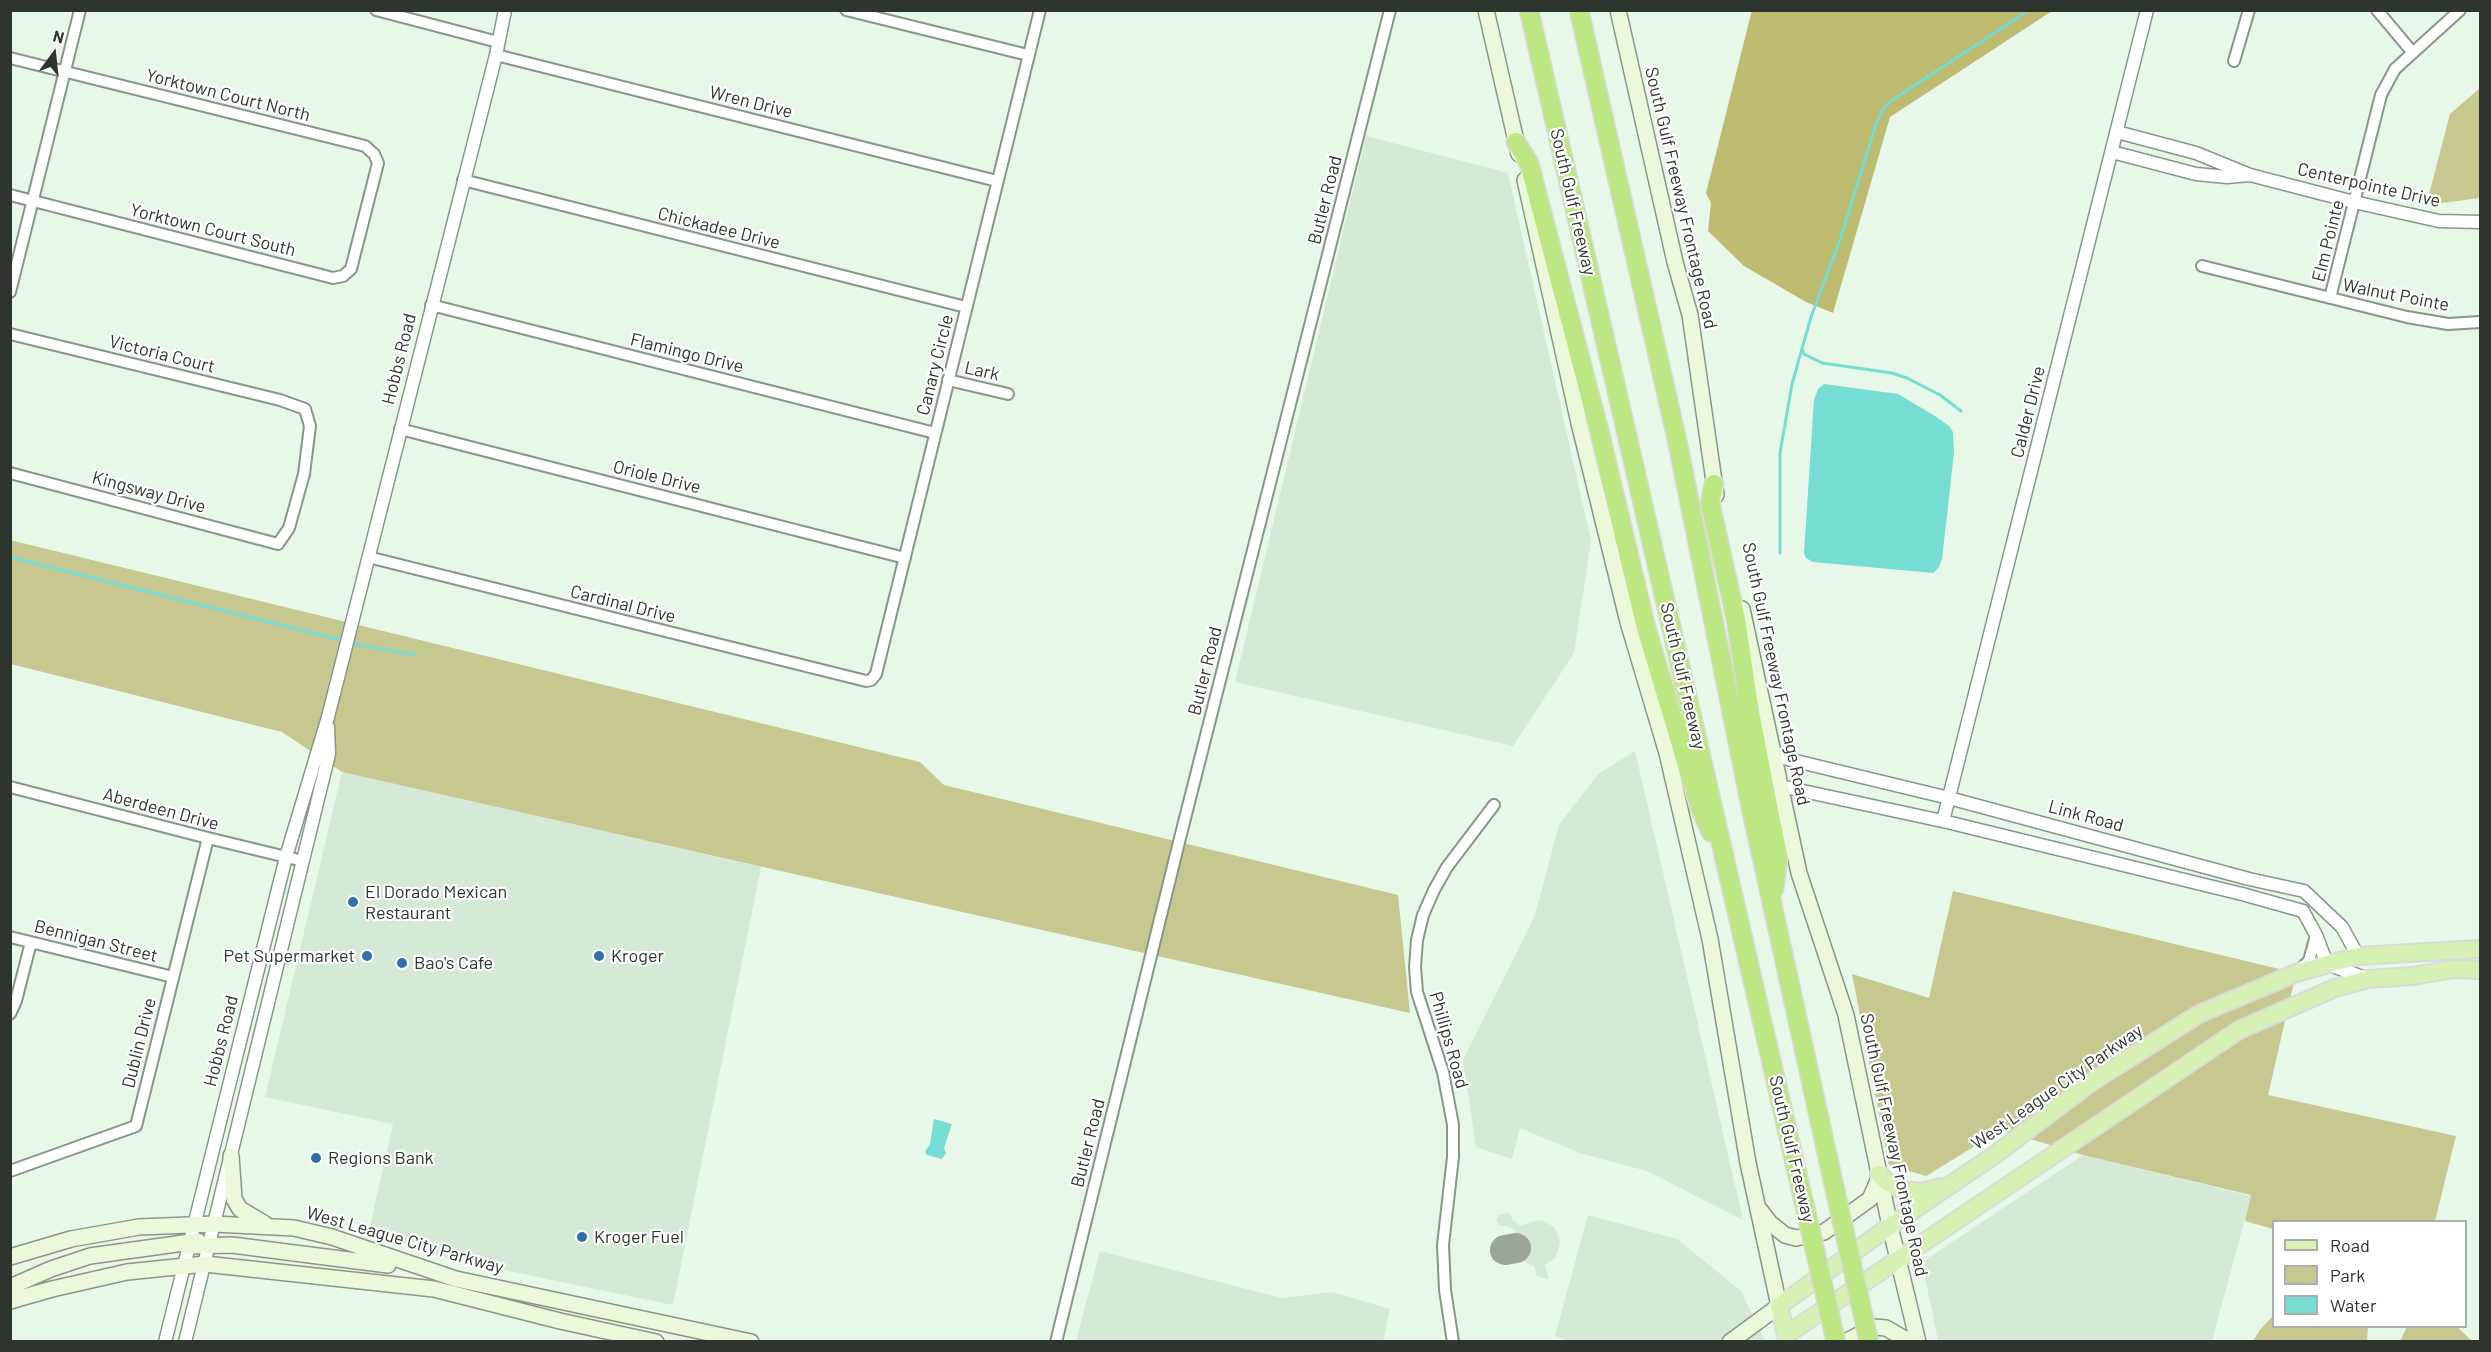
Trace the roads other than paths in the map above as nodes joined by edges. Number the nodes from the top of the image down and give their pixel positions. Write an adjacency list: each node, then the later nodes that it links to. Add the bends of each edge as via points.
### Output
1 (80, 10): 21 (street)
2 (376, 10): 15 (street, Wren Drive)
3 (506, 10): 16 (street, Hobbs Road)
4 (846, 10): 18 (street)
5 (1040, 10): 18 (street, Canary Circle)
6 (1390, 10): 101 (street, Butler Road)
7 (1486, 10): 23 (main road)
8 (1529, 10): 62 (highway, South Gulf Freeway)
9 (1579, 10): 63 (highway, South Gulf Freeway, via 1677,440)
10 (1618, 10): 45 (main road, South Gulf Freeway Frontage Road, via 1690,315)
11 (2147, 10): 22 (street, Calder Drive)
12 (2249, 10): 20 (street)
13 (2377, 10): 17 (street)
14 (2460, 10): 17 (street, Elm Pointe)
15 (415, 15): 16 (street, Wren Drive)
16 (497, 49): 26 (street, Hobbs Road); 27 (street, Wren Drive)
17 (2413, 53): 30 (street, Elm Pointe, via 2395,69 2380,95)
18 (1028, 55): 27 (street, Canary Circle)
19 (10, 58): 21 (street, Yorktown Court North)
20 (2234, 61)
21 (65, 72): 29 (street); 31 (street, Yorktown Court North, via 365,146 378,163)
22 (2116, 132): 24 (street, Calder Drive); 25 (street, Centerpointe Drive, via 2196,153)
23 (1516, 142): 62 (highway, via 1529,163 1646,628 1699,805); 79 (main road, via 1579,423 1628,622 1666,753 1710,939)
24 (2112, 152): 25 (street, Centerpointe Drive, via 2204,175); 54 (street, Calder Drive)
25 (2250, 175): 30 (street, Centerpointe Drive)
26 (463, 180): 36 (street, Hobbs Road); 37 (street, Chickadee Drive)
27 (997, 181): 37 (street, Canary Circle)
28 (10, 195): 29 (street, Yorktown Court South)
29 (33, 201): 31 (street, Yorktown Court South, via 333,278 351,269); 34 (street)
30 (2354, 202): 32 (street, Centerpointe Drive, via 2439,221); 35 (street, Elm Pointe)
31 (366, 216)
32 (2481, 222)
33 (2202, 266): 35 (street, Walnut Pointe)
34 (10, 292)
35 (2330, 298): 38 (street, Walnut Pointe, via 2406,318 2448,324)
36 (431, 305): 42 (street, Hobbs Road); 43 (street, Flamingo Drive)
37 (966, 307): 40 (street, Canary Circle)
38 (2481, 322)
39 (10, 334): 46 (street, Victoria Court, via 305,409 309,426 304,474 289,528)
40 (948, 380): 41 (street, Lark); 43 (street, Canary Circle)
41 (1008, 394)
42 (400, 429): 47 (street, Hobbs Road); 48 (street, Oriole Drive)
43 (935, 433): 48 (street, Canary Circle)
44 (10, 473): 46 (street, Kingsway Drive)
45 (1714, 484): 51 (main road, South Gulf Freeway Frontage Road); 63 (highway, via 1710,503 1736,619 1778,858)
46 (278, 544)
47 (368, 557): 49 (street, Cardinal Drive); 50 (street, Hobbs Road)
48 (905, 558): 49 (street, Canary Circle, via 876,674)
49 (871, 680)
50 (328, 717): 59 (street, Hobbs Road); 61 (street, Hobbs Road, via 329,754)
51 (1775, 756): 52 (main road, South Gulf Freeway Frontage Road); 54 (street, Link Road)
52 (1780, 786): 56 (street); 77 (main road, South Gulf Freeway Frontage Road, via 1799,873 1846,1016)
53 (10, 787): 58 (street, Aberdeen Drive)
54 (1949, 798): 56 (street, Calder Drive); 57 (street, Link Road)
55 (1494, 805): 102 (street, Phillips Road, via 1447,867 1423,915 1417,940 1417,992 1443,1072 1453,1125 1443,1245)
56 (1943, 821): 60 (street)
57 (2096, 837): 60 (street); 68 (street, Link Road, via 2304,891 2338,922)
58 (208, 838): 59 (street, Aberdeen Drive); 72 (street, Dublin Drive)
59 (286, 857): 61 (street, Aberdeen Drive); 81 (street, Hobbs Road)
60 (2091, 857): 64 (street, via 2303,911)
61 (303, 861): 75 (street, Hobbs Road)
62 (1727, 865): 104 (highway, South Gulf Freeway, bridge)
63 (1772, 902): 106 (highway, South Gulf Freeway, bridge)
64 (2316, 935): 69 (street); 71 (street, via 2308,961)
65 (10, 937): 66 (street, Bennigan Street)
66 (31, 942): 72 (street, Bennigan Street); 74 (street)
67 (2481, 949): 68 (main road, West League City Parkway)
68 (2358, 956): 69 (main road, West League City Parkway)
69 (2327, 964): 71 (main road, West League City Parkway); 73 (street)
70 (2481, 970): 73 (main road, via 2453,969)
71 (2295, 973): 78 (main road, West League City Parkway, via 2199,1014 2093,1081)
72 (173, 977): 76 (street, Dublin Drive, via 136,1126)
73 (2368, 980): 87 (main road, via 2335,988 2239,1030)
74 (10, 1014)
75 (231, 1156): 80 (street, Hobbs Road); 82 (main road, via 234,1198 244,1212)
76 (10, 1171)
77 (1879, 1175): 78 (main road, via 1902,1190 1922,1192); 79 (main road, via 1870,1199 1824,1232 1796,1238 1785,1236); 83 (main road, South Gulf Freeway Frontage Road)
78 (1951, 1185): 83 (main road, West League City Parkway)
79 (1757, 1205): 93 (main road)
80 (214, 1224): 81 (main road, West League City Parkway); 82 (main road, West League City Parkway); 84 (street, Hobbs Road)
81 (194, 1225): 85 (street, Hobbs Road); 86 (main road, West League City Parkway, via 139,1227 82,1237)
82 (268, 1226): 90 (main road, West League City Parkway, via 332,1237)
83 (1890, 1226): 87 (main road, South Gulf Freeway Frontage Road); 93 (main road, West League City Parkway)
84 (210, 1243): 85 (main road); 88 (street, Hobbs Road); 90 (main road, via 379,1263)
85 (189, 1244): 89 (street, Hobbs Road); 91 (main road, via 90,1256)
86 (10, 1257)
87 (1898, 1260): 96 (main road); 108 (main road, South Gulf Freeway Frontage Road)
88 (205, 1264): 89 (main road, West League City Parkway); 95 (main road, West League City Parkway, via 434,1289); 98 (street, Hobbs Road)
89 (183, 1265): 92 (main road, West League City Parkway, via 127,1272); 97 (street, Hobbs Road)
90 (456, 1278): 94 (main road, West League City Parkway)
91 (10, 1287)
92 (10, 1301)
93 (1779, 1306): 96 (main road); 103 (main road, West League City Parkway)
94 (650, 1320): 95 (main road); 100 (main road, West League City Parkway)
95 (640, 1338): 99 (main road, West League City Parkway)
96 (1783, 1339)
97 (165, 1341)
98 (185, 1341)
99 (656, 1341)
100 (751, 1341)
101 (1056, 1341)
102 (1452, 1341)
103 (1730, 1341)
104 (1836, 1341)
105 (1845, 1341): 107 (main road, via 1874,1327 1886,1328)
106 (1869, 1341)
107 (1910, 1341)
108 (1918, 1341)

